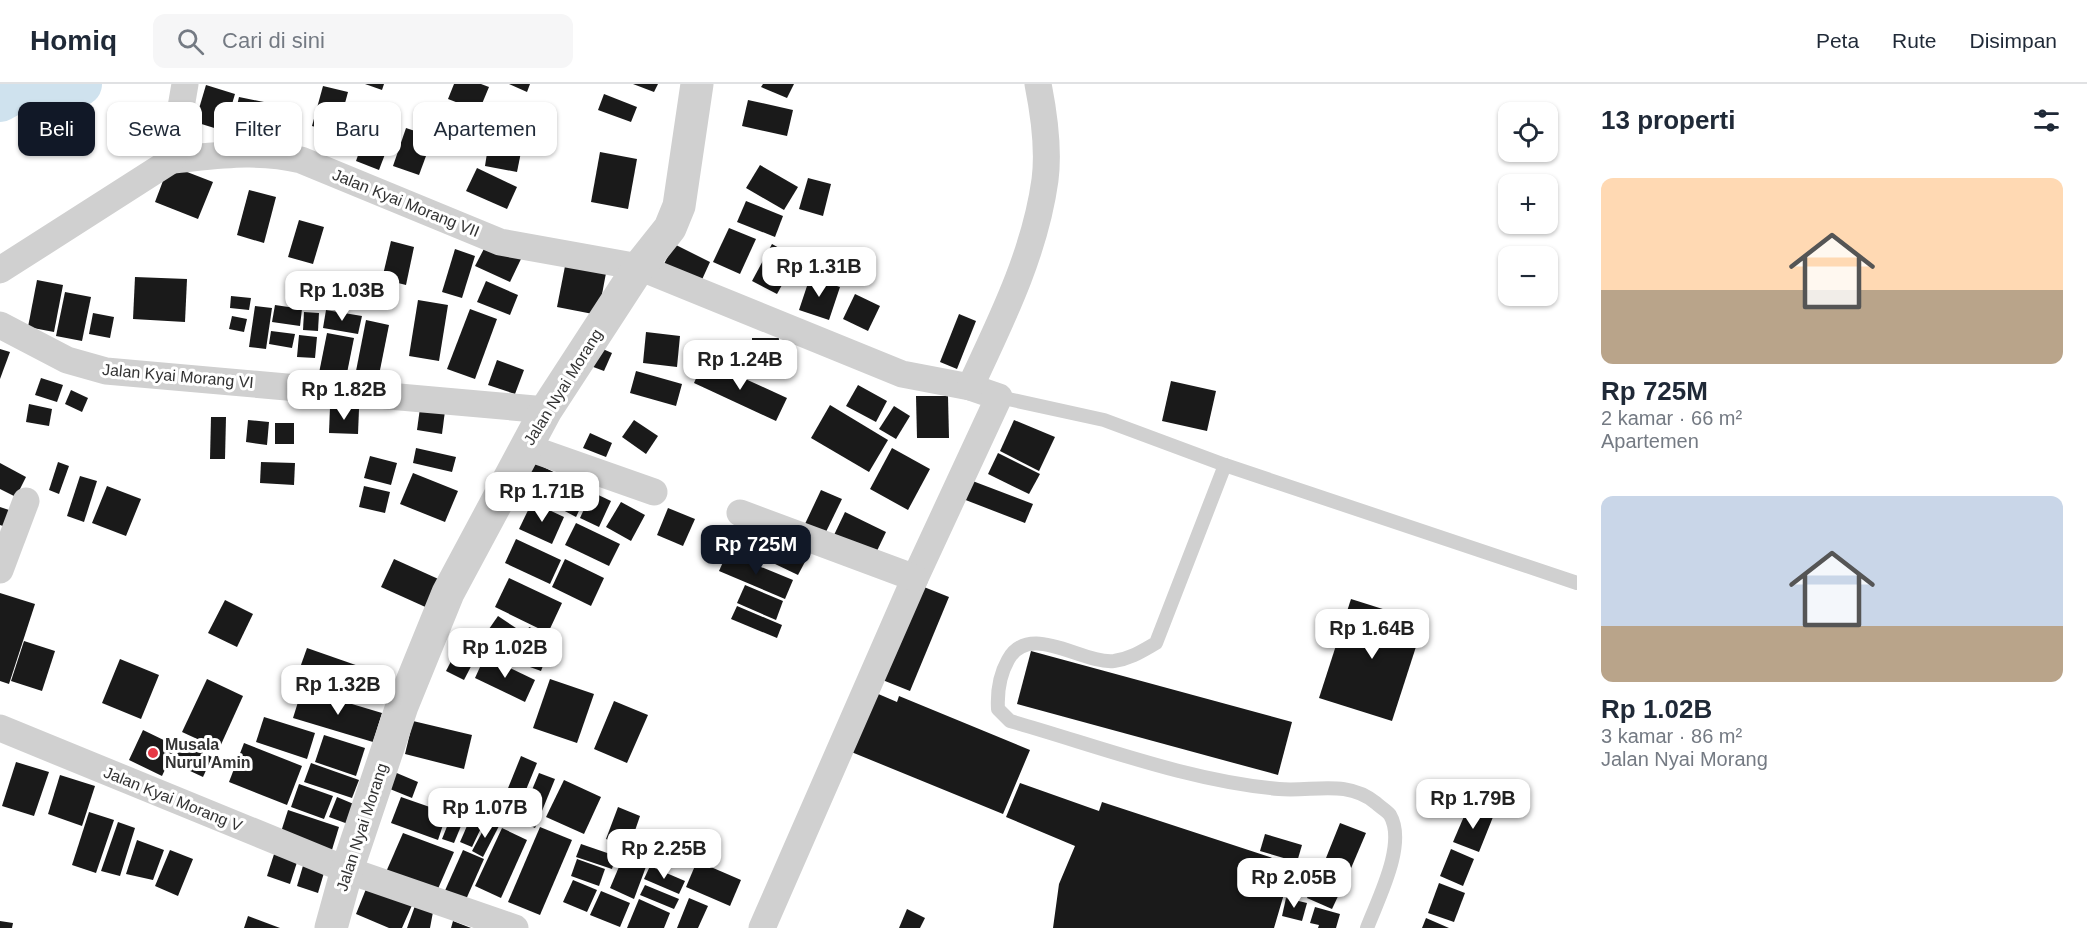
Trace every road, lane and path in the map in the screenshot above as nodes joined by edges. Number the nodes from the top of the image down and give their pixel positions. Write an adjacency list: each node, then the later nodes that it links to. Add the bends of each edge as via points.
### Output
1 (186, 84): 4 (street)
2 (697, 84): 5 (street, Jalan Nyai Morang, via 679,206 670,228)
3 (1038, 84): 8 (street, via 1044,114 1045,179 1027,256)
4 (172, 160): 5 (street, Jalan Kyai Morang VII, via 274,153 301,160 500,242); 6 (street)
5 (639, 267): 8 (street, Jalan Kyai Morang VII, via 902,374); 9 (street, Jalan Nyai Morang)
6 (0, 270)
7 (0, 325): 9 (street, Jalan Kyai Morang VI, via 67,360 106,371)
8 (982, 391): 11 (lane, via 1104,420); 16 (street)
9 (546, 410): 10 (street, Jalan Nyai Morang)
10 (526, 447): 12 (street); 19 (street, Jalan Nyai Morang, via 448,593 416,666)
11 (1225, 465): 17 (lane); 23 (lane, via 1156,643 1135,656 1113,661 1094,660 1044,643 1025,645 1012,652 1002,671 998,709 1010,721 1220,780 1281,790 1335,787 1371,800 1389,814 1396,830 1395,847)
12 (654, 492)
13 (26, 501): 15 (street)
14 (740, 513): 16 (street)
15 (0, 570)
16 (904, 574): 22 (street)
17 (1577, 584)
18 (0, 728): 19 (street, Jalan Kyai Morang V)
19 (347, 870): 20 (street, Jalan Nyai Morang); 21 (street, Jalan Kyai Morang V)
20 (331, 928)
21 (515, 928)
22 (762, 928)
23 (1367, 928)

